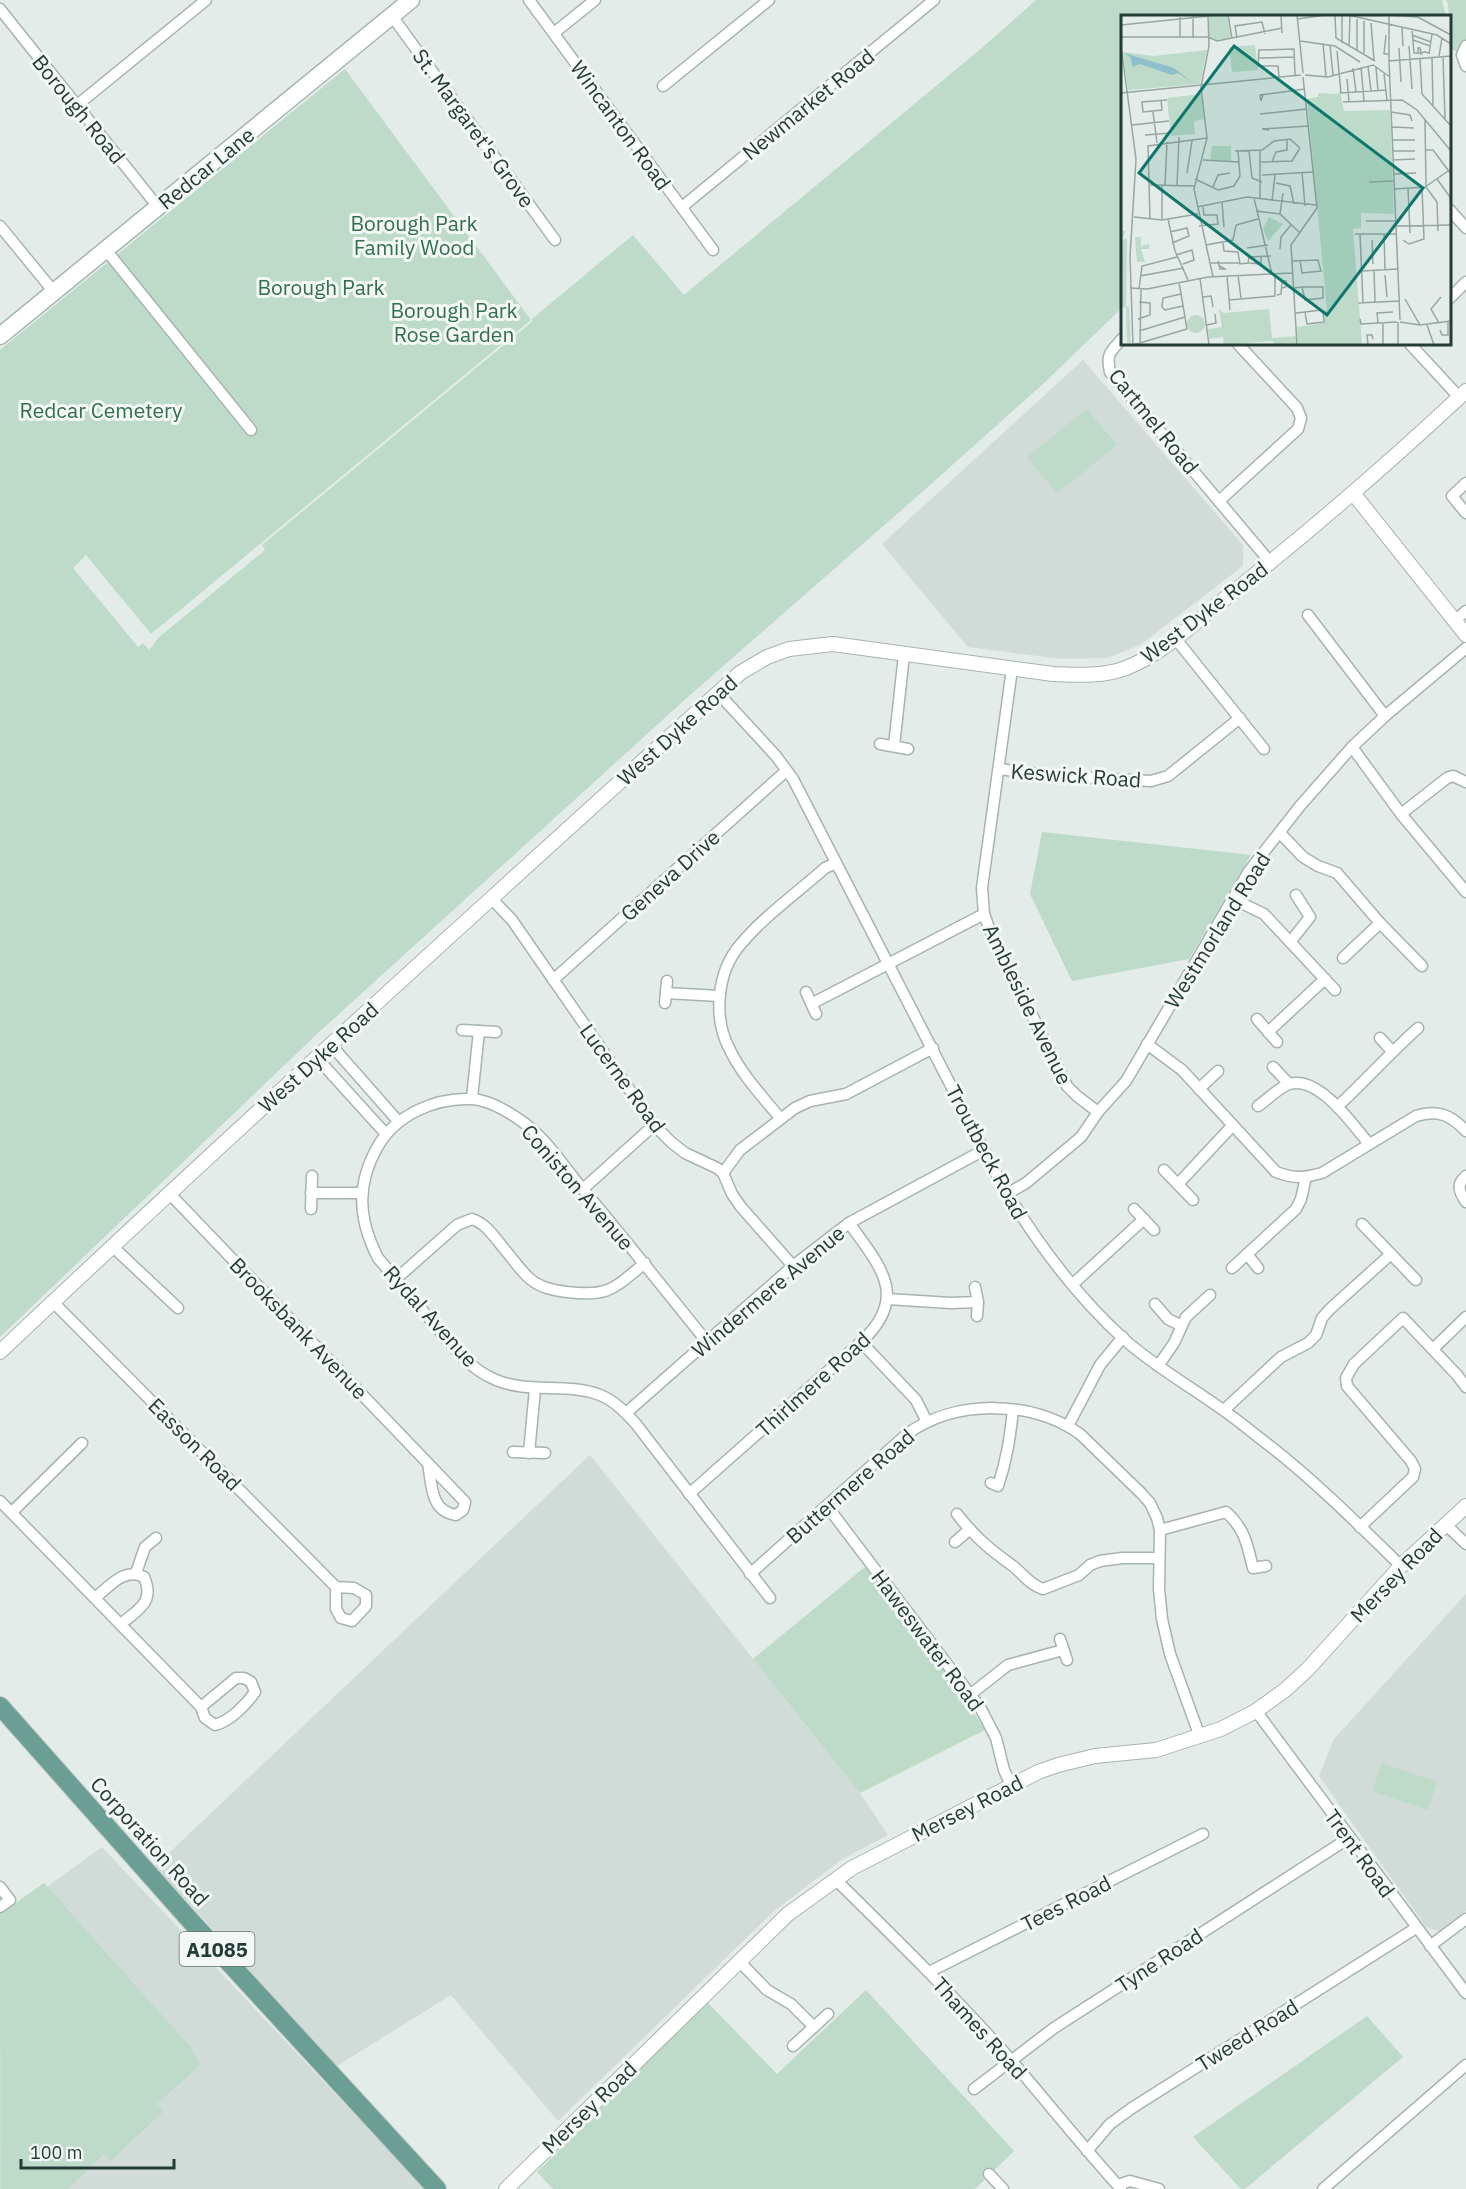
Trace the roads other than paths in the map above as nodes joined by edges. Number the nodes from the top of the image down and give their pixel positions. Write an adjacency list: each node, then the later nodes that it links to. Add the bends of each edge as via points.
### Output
1 (4, 0): 8 (street)
2 (206, 0): 15 (street)
3 (411, 0): 10 (main road, Redcar Lane)
4 (529, 0): 11 (street, Wincanton Road)
5 (594, 0): 11 (street)
6 (934, 0): 17 (street, Newmarket Road)
7 (763, 2): 14 (street)
8 (0, 3)
9 (0, 9): 15 (street, Borough Road)
10 (392, 16): 16 (main road, Redcar Lane); 21 (street, St. Margaret's Grove)
11 (554, 33): 17 (street, Wincanton Road)
12 (1466, 46): 13 (street, via 1462,56)
13 (1466, 66)
14 (663, 86)
15 (76, 106): 16 (street, Borough Road)
16 (158, 207): 22 (main road, Redcar Lane)
17 (682, 207): 23 (street, Wincanton Road)
18 (1451, 212): 20 (street)
19 (0, 226): 25 (street)
20 (1466, 228)
21 (555, 240)
22 (106, 250): 25 (main road, Redcar Lane); 32 (street)
23 (713, 250)
24 (1466, 282): 26 (street)
25 (54, 292): 27 (main road, Redcar Lane)
26 (1451, 296)
27 (0, 336)
28 (1121, 340): 35 (street, Cartmel Road, via 1110,351 1110,372)
29 (1239, 345): 35 (street, via 1297,408 1300,418 1298,429)
30 (1411, 345): 31 (street)
31 (1463, 394): 34 (street, West Dyke Road)
32 (251, 430)
33 (1466, 483): 36 (street, via 1452,495)
34 (1353, 493): 37 (street, West Dyke Road); 40 (street)
35 (1219, 501): 37 (street, Cartmel Road)
36 (1466, 513)
37 (1270, 563): 42 (street, West Dyke Road)
38 (1466, 611): 40 (street)
39 (1308, 615): 47 (street)
40 (1454, 621): 41 (street)
41 (1466, 634)
42 (1175, 638): 45 (street, West Dyke Road, via 1124,669 1089,675); 48 (street)
43 (1466, 648): 47 (street, Westmorland Road)
44 (904, 655): 45 (street, West Dyke Road); 46 (street, West Dyke Road, via 833,644 789,649 755,662); 50 (street)
45 (1012, 669): 54 (street, Ambleside Avenue)
46 (718, 693): 55 (street, Troutbeck Road); 62 (street, West Dyke Road)
47 (1385, 716): 51 (street, Westmorland Road)
48 (1240, 718): 53 (street); 54 (street, Keswick Road, via 1168,776 1151,781)
49 (880, 744): 50 (street)
50 (894, 746): 52 (street)
51 (1352, 747): 57 (street); 58 (street, Westmorland Road)
52 (908, 748)
53 (1264, 749)
54 (999, 770): 64 (street, Ambleside Avenue, via 982,888)
55 (786, 771): 59 (street, Troutbeck Road); 70 (street, Geneva Drive)
56 (1466, 782): 57 (street, via 1453,776 1447,778)
57 (1401, 814): 60 (street)
58 (1280, 833): 63 (street, Westmorland Road); 65 (street, via 1303,857 1336,873)
59 (836, 863): 68 (street, Troutbeck Road); 75 (street, via 825,868 740,946 725,972)
60 (1466, 892)
61 (1296, 895): 66 (street, via 1310,917)
62 (492, 898): 70 (street, Lucerne Road); 87 (street, West Dyke Road)
63 (1233, 898): 66 (street, via 1264,914); 86 (street, Westmorland Road)
64 (984, 914): 68 (street); 98 (street, Ambleside Avenue, via 1067,1086)
65 (1380, 923): 67 (street); 69 (street)
66 (1291, 941): 71 (street)
67 (1343, 958)
68 (888, 963): 76 (street); 88 (street, Troutbeck Road)
69 (1422, 966)
70 (553, 980): 101 (street, Lucerne Road)
71 (1325, 980): 73 (street); 83 (street)
72 (667, 981): 75 (street, via 666,998)
73 (1335, 990)
74 (806, 992): 76 (street)
75 (719, 996): 99 (street, via 728,1048)
76 (813, 1003): 77 (street)
77 (816, 1014)
78 (1257, 1019): 83 (street)
79 (1418, 1028): 89 (street)
80 (462, 1030): 81 (street)
81 (479, 1031): 82 (street); 95 (street)
82 (496, 1032)
83 (1268, 1032): 85 (street)
84 (1380, 1038): 89 (street)
85 (1277, 1042)
86 (1147, 1044): 94 (street, via 1182,1070); 98 (street, Westmorland Road, via 1126,1081)
87 (331, 1046): 90 (street, West Dyke Road); 100 (street)
88 (933, 1048): 99 (street, via 846,1094 810,1101); 106 (street, Troutbeck Road)
89 (1392, 1051): 97 (street)
90 (317, 1058): 104 (street); 114 (street, West Dyke Road)
91 (1273, 1068): 93 (street)
92 (1218, 1071): 94 (street)
93 (1289, 1084): 96 (street); 97 (street, via 1316,1090)
94 (1199, 1089): 102 (street)
95 (472, 1098): 100 (street, via 432,1104); 113 (street, Coniston Avenue, via 523,1122)
96 (1258, 1106)
97 (1337, 1107): 105 (street)
98 (1098, 1112): 117 (street, Westmorland Road, via 1081,1137)
99 (780, 1118): 108 (street, via 740,1150)
100 (398, 1121): 104 (street)
101 (654, 1125): 108 (street, Lucerne Road, via 685,1153); 113 (street)
102 (1233, 1125): 111 (street, via 1276,1172 1291,1178); 112 (street)
103 (1466, 1131): 105 (street, via 1453,1118 1429,1112)
104 (386, 1133): 116 (street, Rydal Avenue, via 366,1170)
105 (1369, 1144): 111 (street, via 1322,1173)
106 (984, 1150): 117 (street, Troutbeck Road); 123 (street, Windermere Avenue)
107 (1164, 1170): 112 (street)
108 (723, 1173): 130 (street, via 741,1207)
109 (312, 1176): 115 (street)
110 (1466, 1176): 119 (street, via 1459,1186)
111 (1306, 1177): 127 (street, via 1296,1209)
112 (1178, 1184): 118 (street)
113 (583, 1189): 129 (street, Coniston Avenue)
114 (169, 1193): 126 (street, West Dyke Road); 163 (street, Brooksbank Avenue)
115 (311, 1193): 116 (street); 120 (street)
116 (362, 1193): 133 (street, Rydal Avenue, via 364,1224 370,1242)
117 (1007, 1194): 135 (street, Troutbeck Road)
118 (1193, 1200)
119 (1466, 1202)
120 (311, 1209)
121 (1134, 1209): 122 (street)
122 (1144, 1219): 125 (street); 135 (street)
123 (849, 1223): 130 (street, Windermere Avenue); 138 (street, via 883,1271)
124 (1362, 1224): 128 (street)
125 (1154, 1230)
126 (112, 1246): 139 (street, West Dyke Road); 142 (street)
127 (1247, 1254): 131 (street); 132 (street)
128 (1391, 1254): 134 (street); 155 (street, via 1322,1318 1316,1335 1308,1343 1281,1357)
129 (645, 1263): 133 (street, via 605,1292 591,1295 551,1290 529,1278 484,1225 472,1219 457,1225); 147 (street, Coniston Avenue)
130 (793, 1266): 147 (street, Windermere Avenue)
131 (1232, 1268)
132 (1258, 1268)
133 (396, 1279): 153 (street, Rydal Avenue, via 460,1355 477,1369 495,1380)
134 (1416, 1280)
135 (1073, 1284): 146 (street, Troutbeck Road)
136 (975, 1287): 140 (street)
137 (1210, 1295): 145 (street)
138 (887, 1299): 140 (street); 148 (street, Thirlmere Road, via 879,1322)
139 (53, 1302): 150 (street, West Dyke Road); 183 (street, Easson Road)
140 (978, 1302): 143 (street)
141 (1155, 1304): 145 (street, via 1168,1319)
142 (178, 1308)
143 (977, 1316)
144 (1466, 1317): 149 (street)
145 (1180, 1325): 151 (street, via 1174,1343)
146 (1122, 1337): 151 (street, Troutbeck Road); 158 (street, via 1100,1365)
147 (707, 1342): 156 (street, Windermere Avenue)
148 (861, 1342): 157 (street, via 916,1400); 165 (street, Thirlmere Road)
149 (1433, 1349): 152 (street); 172 (street, via 1403,1318 1354,1364 1346,1378 1347,1386 1415,1469 1413,1478)
150 (0, 1352)
151 (1158, 1366): 155 (street, Troutbeck Road)
152 (1466, 1387)
153 (535, 1389): 156 (street, Rydal Avenue, via 601,1395); 161 (street)
154 (1013, 1410): 157 (street, Buttermere Road, via 975,1410); 158 (street, Buttermere Road, via 1036,1413); 164 (street, via 1009,1450 998,1486)
155 (1224, 1410): 172 (street, Troutbeck Road, via 1273,1448)
156 (626, 1413): 165 (street, Rydal Avenue)
157 (927, 1422): 167 (street, Buttermere Road, via 908,1434)
158 (1068, 1426): 174 (street, Buttermere Road, via 1150,1503)
159 (82, 1443): 169 (street)
160 (513, 1452): 161 (street)
161 (529, 1452): 162 (street)
162 (545, 1453)
163 (428, 1463): 163 (street, Brooksbank Avenue, via 465,1502 456,1515 446,1514 434,1501)
164 (991, 1483)
165 (689, 1494): 182 (street, Rydal Avenue)
166 (0, 1501): 169 (street)
167 (827, 1506): 182 (street, Buttermere Road); 188 (street, Haweswater Road)
168 (1466, 1506): 171 (street, Mersey Road)
169 (12, 1512): 184 (street)
170 (957, 1514): 173 (street)
171 (1445, 1524): 177 (street); 180 (street, Mersey Road)
172 (1360, 1527): 180 (street, Troutbeck Road)
173 (970, 1529): 176 (street); 178 (street, via 998,1557 1035,1587 1043,1589 1069,1580 1100,1561)
174 (1160, 1530): 178 (street, Buttermere Road); 179 (street, via 1226,1512 1239,1524 1253,1568)
175 (156, 1539): 181 (street, via 145,1547)
176 (955, 1542)
177 (1466, 1544)
178 (1159, 1558): 192 (street, Buttermere Road, via 1162,1619 1170,1654)
179 (1266, 1566)
180 (1401, 1566): 191 (street, Mersey Road, via 1307,1670)
181 (136, 1573): 184 (street, via 125,1574); 186 (street, via 144,1577 149,1589 147,1600)
182 (750, 1574): 185 (street, Rydal Avenue)
183 (336, 1587)
184 (95, 1598): 186 (street)
185 (770, 1598)
186 (121, 1624): 190 (street)
187 (1063, 1650): 188 (street, via 1008,1665)
188 (971, 1694): 193 (street, Haweswater Road, via 996,1738)
189 (0, 1707): 214 (main road, Corporation Road / A1085)
190 (201, 1707): 190 (street, via 215,1725 224,1723 255,1692 251,1682 236,1678)
191 (1256, 1710): 192 (street, Mersey Road); 195 (street, Trent Road)
192 (1200, 1737): 193 (street, Mersey Road, via 1156,1750 1095,1756 1058,1765)
193 (1011, 1785): 196 (street, Mersey Road)
194 (1203, 1834): 203 (street, Tees Road)
195 (1349, 1838): 200 (street, Trent Road); 208 (street, Tyne Road, via 1054,2028)
196 (835, 1879): 202 (street, Mersey Road, via 788,1914); 203 (street, Thames Road)
197 (0, 1887): 198 (street, via 10,1900)
198 (0, 1906)
199 (1466, 1919): 201 (street)
200 (1416, 1928): 201 (street, Trent Road); 211 (street, Tweed Road, via 1132,2108 1110,2124)
201 (1430, 1946): 204 (street, Trent Road)
202 (739, 1961): 206 (street, via 767,1990 791,2004); 215 (street, Mersey Road)
203 (929, 1972): 208 (street, Thames Road)
204 (1466, 1993)
205 (828, 2014): 206 (street)
206 (814, 2027): 207 (street)
207 (793, 2046)
208 (1011, 2060): 210 (street, Tyne Road); 211 (street, Thames Road)
209 (1466, 2065): 218 (street)
210 (974, 2089)
211 (1087, 2151): 213 (street, Thames Road)
212 (989, 2174): 216 (street)
213 (1120, 2187): 217 (street, Thames Road, via 1130,2181)
214 (437, 2189)
215 (506, 2189)
216 (1003, 2189)
217 (1159, 2189)
218 (1323, 2189)

